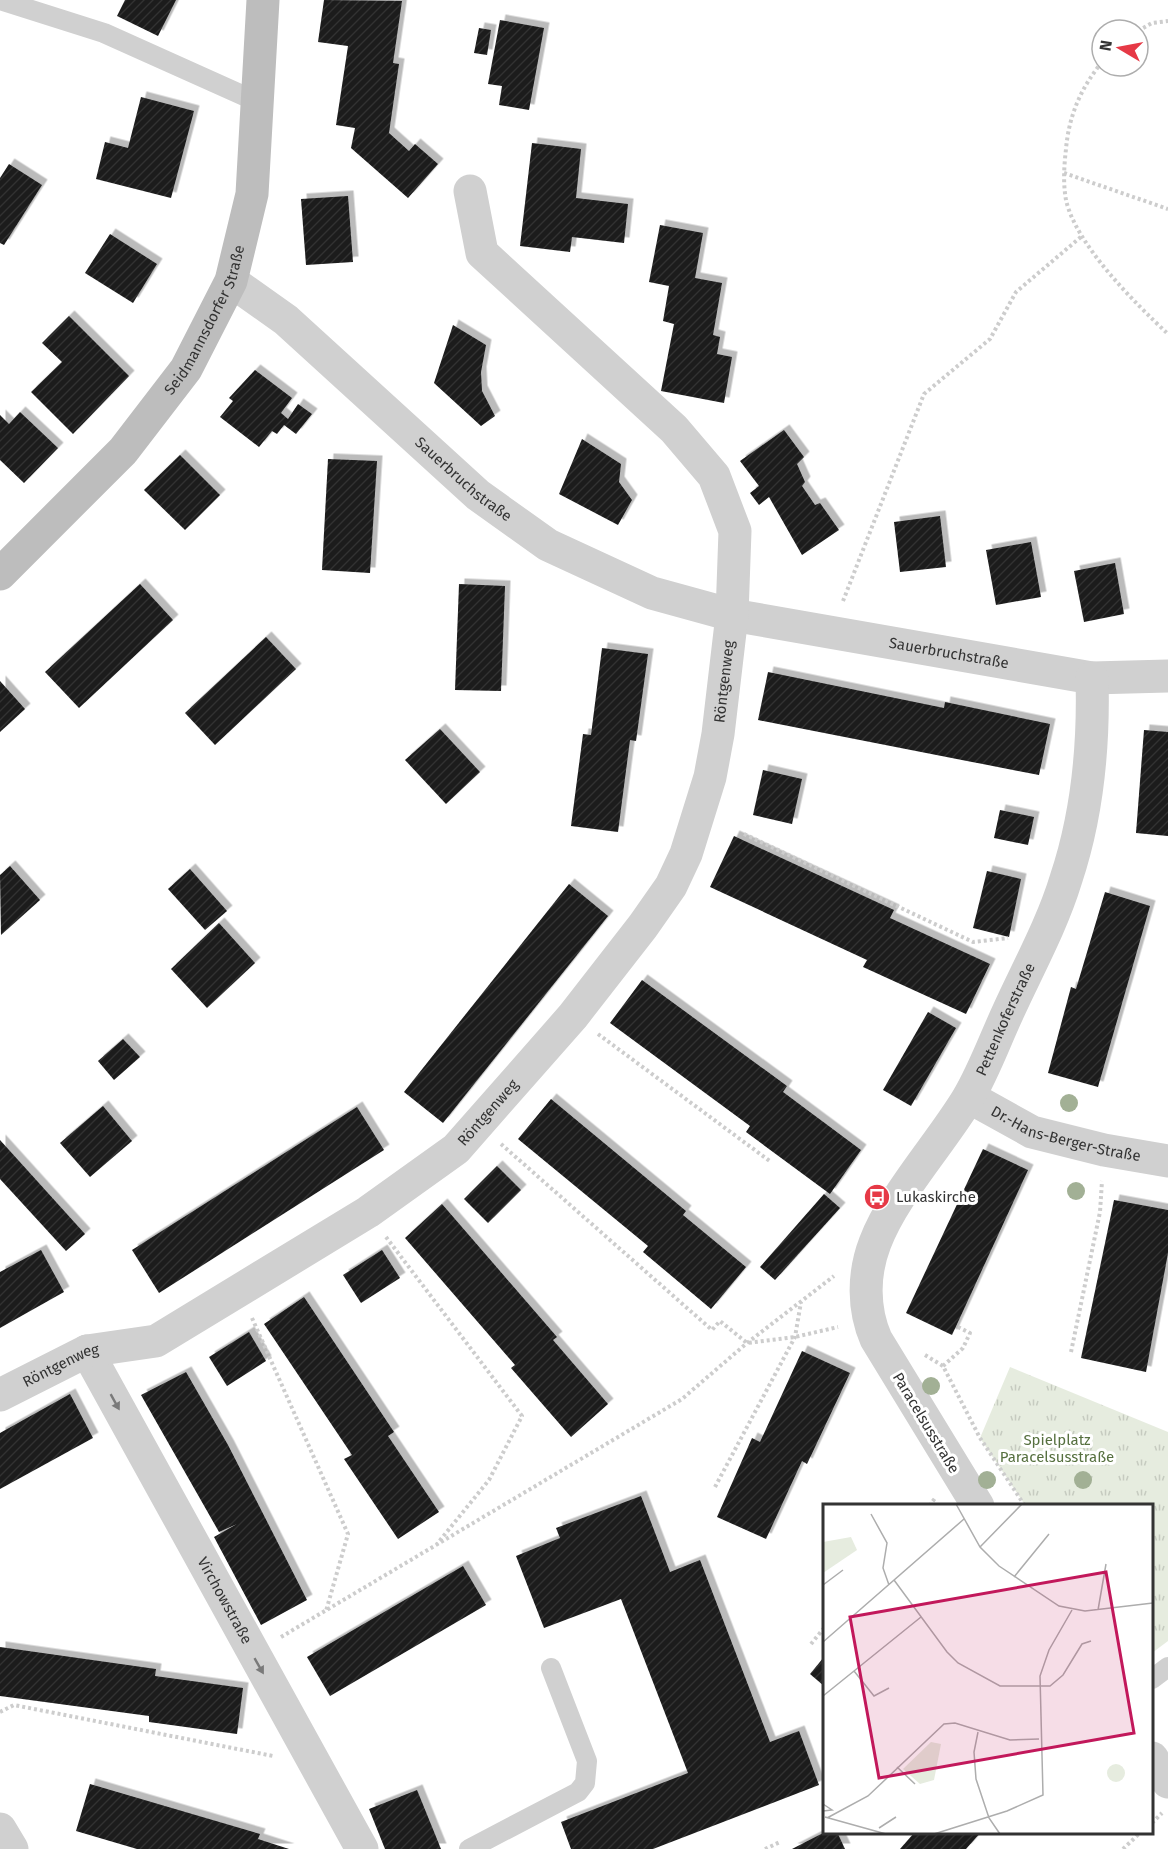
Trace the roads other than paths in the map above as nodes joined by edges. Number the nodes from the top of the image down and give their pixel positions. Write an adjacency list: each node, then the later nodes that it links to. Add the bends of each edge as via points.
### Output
1 (0, 0): 3 (lane, via 104,33)
2 (263, 0): 3 (street, Seidmannsdorfer Straße)
3 (258, 102): 5 (street, Seidmannsdorfer Straße, via 252,194)
4 (470, 191): 7 (street, via 482,254 674,429 714,476 735,531)
5 (231, 281): 6 (street, Seidmannsdorfer Straße, via 186,369 123,450); 7 (street, Sauerbruchstraße, via 286,320 478,495 548,545 652,592)
6 (0, 574)
7 (732, 615): 9 (street, Sauerbruchstraße); 13 (street, Röntgenweg, via 711,777 686,854 671,886 573,1016 456,1149 368,1212 156,1341)
8 (1168, 676): 9 (street, Sauerbruchstraße)
9 (1092, 678): 10 (street, Pettenkoferstraße, via 1094,735 1089,787 1066,879 1045,934)
10 (969, 1097): 11 (street, Dr.-Hans-Berger-Straße, via 1032,1132); 12 (street, Pettenkoferstraße, via 893,1209 875,1243 865,1284)
11 (1168, 1161)
12 (872, 1330): 15 (street, Paracelsusstraße)
13 (87, 1351): 14 (street, Röntgenweg); 23 (street, Virchowstraße, one-way to 23)
14 (0, 1395)
15 (977, 1504)
16 (1168, 1667): 18 (lane)
17 (551, 1668): 24 (lane, via 587,1761 585,1783 578,1792)
18 (1153, 1678)
19 (1153, 1760): 20 (street)
20 (1168, 1782)
21 (0, 1829): 22 (street)
22 (12, 1849)
23 (362, 1849)
24 (469, 1849)

